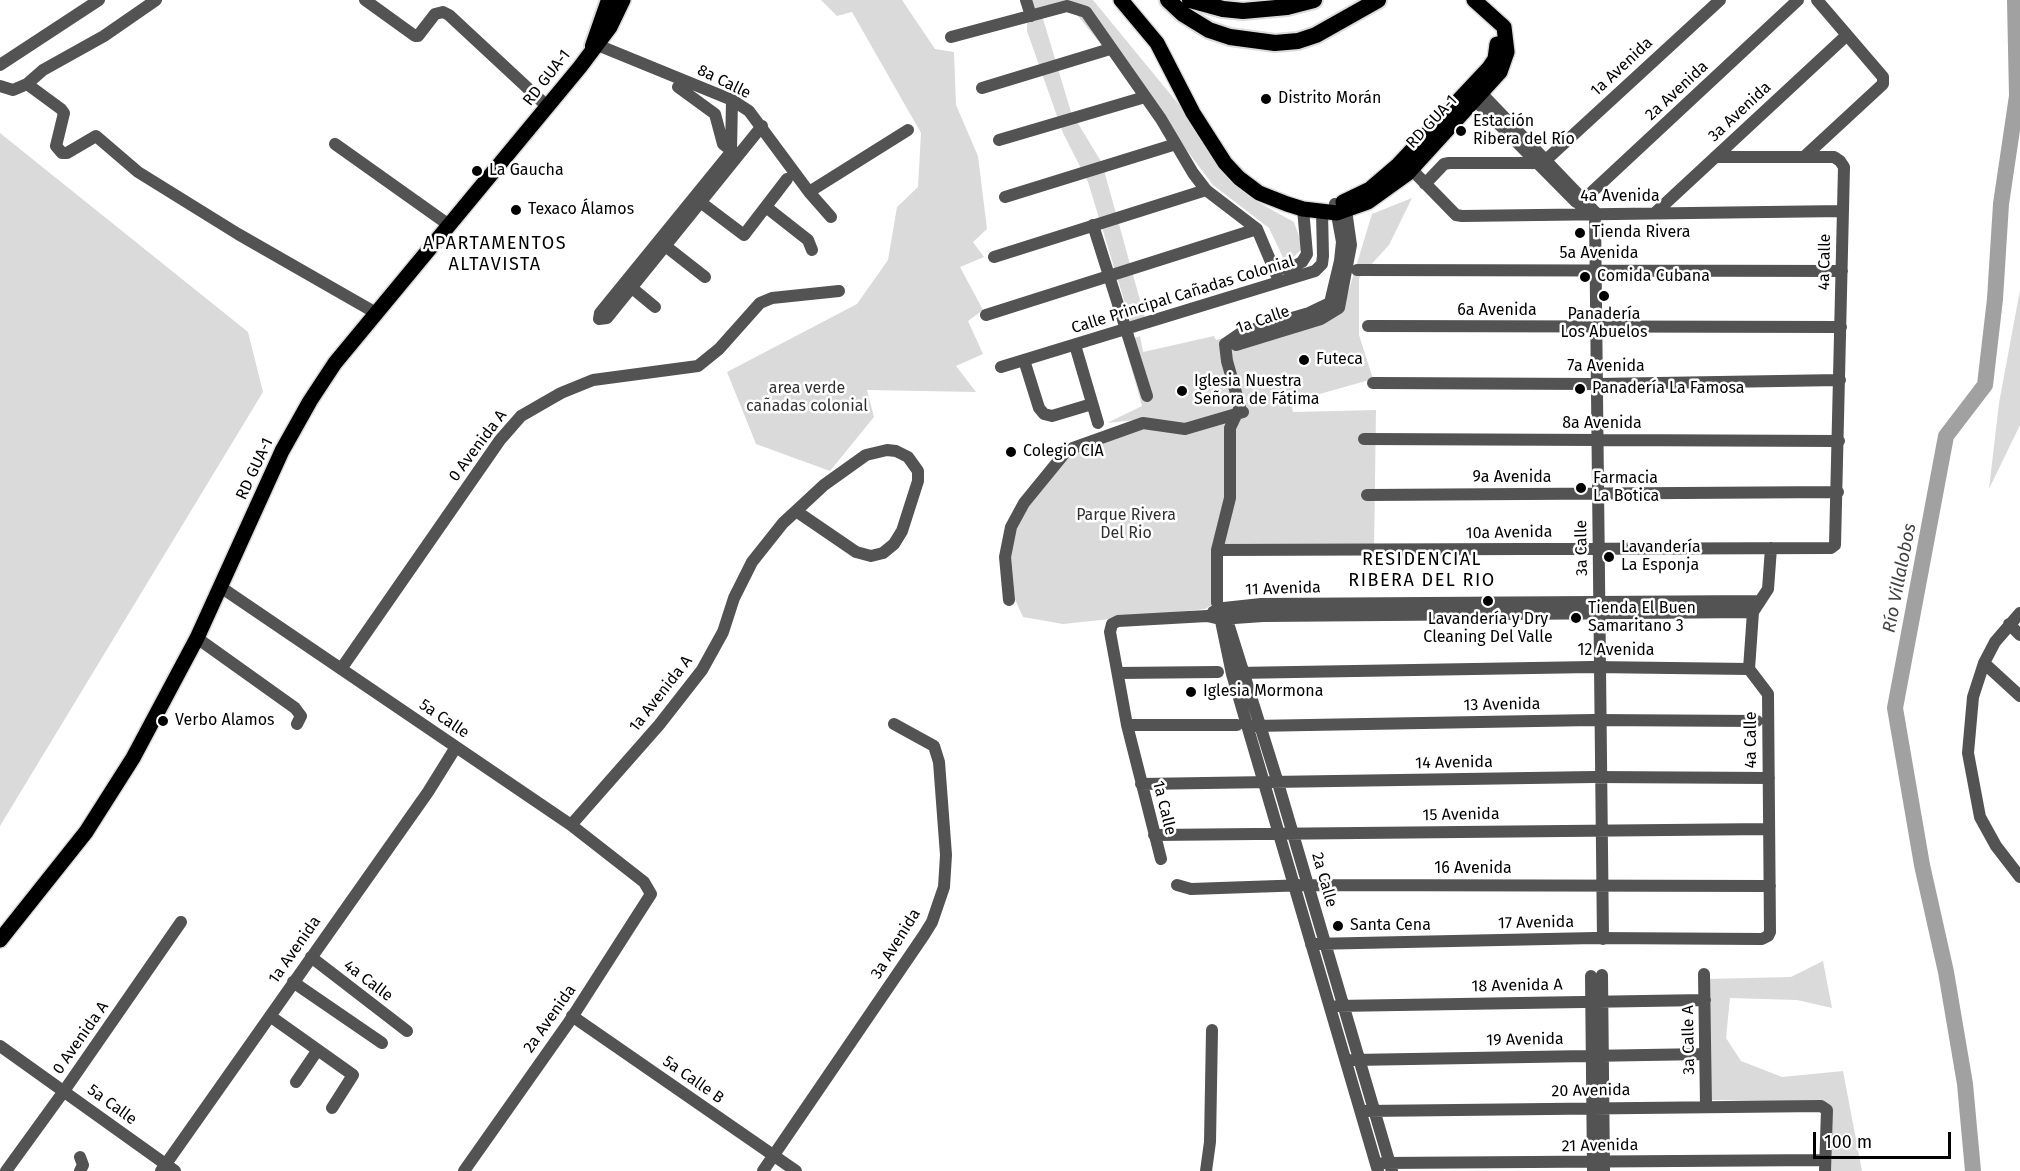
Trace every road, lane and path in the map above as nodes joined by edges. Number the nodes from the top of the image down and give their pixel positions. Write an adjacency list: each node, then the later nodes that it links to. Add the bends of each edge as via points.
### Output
1 (99, 0): 23 (street)
2 (156, 0): 24 (street, via 104,36 43,70)
3 (365, 0): 31 (street, via 415,36 435,14 449,15)
4 (600, 0): 21 (highway)
5 (610, 0): 21 (highway)
6 (623, 0): 21 (main road, RD GUA-1, via 610,27)
7 (1026, 0): 17 (street)
8 (1121, 0): 52 (main road, via 1157,43 1193,113 1225,163 1259,193)
9 (1168, 0): 12 (highway, via 1209,30 1275,43 1316,35)
10 (1190, 0): 11 (highway, via 1243,11)
11 (1314, 0)
12 (1378, 0)
13 (1474, 0): 18 (main road, RD GUA-1)
14 (1720, 0): 41 (street, 1a Avenida)
15 (1798, 0): 51 (street, 2a Avenida)
16 (1817, 0): 19 (street)
17 (1031, 16): 20 (street); 22 (street, via 1074,6 1089,17)
18 (1496, 18): 29 (main road, RD GUA-1, via 1496,56 1483,74); 29 (main road, RD GUA-1, via 1507,35 1507,52 1500,72)
19 (1847, 35): 39 (street, 3a Avenida); 40 (street, via 1883,77 1883,84)
20 (951, 37)
21 (595, 43): 30 (street, 8a Calle); 31 (main road, RD GUA-1)
22 (1110, 49): 27 (street); 28 (street)
23 (0, 65)
24 (27, 84): 25 (street, via 13,90); 71 (street, via 64,113 57,150 67,153 96,136 138,172)
25 (0, 86)
26 (678, 87): 38 (street, via 715,114 722,142)
27 (982, 88)
28 (1145, 97): 35 (street); 37 (street)
29 (1475, 98): 34 (main road, RD GUA-1); 41 (street); 42 (main road, RD GUA-1)
30 (732, 100): 32 (street, 8a Calle); 38 (street)
31 (548, 106): 56 (main road, RD GUA-1)
32 (762, 126): 38 (street); 46 (street, 8a Calle)
33 (908, 130): 46 (street)
34 (1429, 131): 42 (main road, via 1425,148); 50 (main road, RD GUA-1, via 1385,177)
35 (999, 140)
36 (335, 144): 56 (street)
37 (1176, 144): 45 (street); 47 (street)
38 (734, 153): 48 (street)
39 (1715, 157): 40 (street); 54 (street, 3a Avenida)
40 (1804, 157): 53 (street, 4a Calle, via 1840,160 1844,167)
41 (1542, 161): 44 (street, via 1449,162); 51 (street)
42 (1411, 173): 44 (street, 4a Avenida); 50 (main road, RD GUA-1, via 1383,192)
43 (788, 179): 49 (street)
44 (1425, 184): 51 (street, 4a Avenida, via 1459,216)
45 (1206, 190): 57 (street); 58 (street)
46 (808, 192): 55 (street, 8a Calle)
47 (1005, 197)
48 (697, 200): 49 (street, via 742,235); 59 (street)
49 (766, 207): 60 (street, via 808,240)
50 (1337, 208): 52 (main road); 68 (street, Calle Principal Cañadas Colonial, via 1322,264 1315,271); 85 (street, 1a Calle, via 1342,242 1330,303 1322,309 1241,333 1225,354)
51 (1586, 208): 54 (street, 4a Avenida); 64 (street, 3a Calle)
52 (1302, 209): 62 (street, Calle Principal Cañadas Colonial, via 1307,254 1292,267)
53 (1843, 210): 54 (street, 4a Avenida); 65 (street, 4a Calle)
54 (1655, 213)
55 (831, 217)
56 (449, 225): 71 (main road, RD GUA-1)
57 (1093, 225): 61 (street); 66 (street)
58 (1257, 229): 62 (street); 66 (street)
59 (662, 243): 67 (street); 70 (street, via 628,285)
60 (812, 250)
61 (994, 257)
62 (1274, 269): 68 (street)
63 (1356, 270): 64 (street, 5a Avenida)
64 (1592, 270): 65 (street, 5a Avenida); 76 (street, 3a Calle)
65 (1842, 271): 74 (street, 4a Calle)
66 (1111, 276): 72 (street); 75 (street)
67 (705, 277)
68 (1280, 281): 75 (street, Calle Principal Cañadas Colonial)
69 (839, 291): 110 (street, 0 Avenida A, via 772,298 760,303 719,349 698,366 593,380 521,416 500,440)
70 (655, 307)
71 (376, 313): 98 (main road, RD GUA-1, via 335,363 282,451)
72 (986, 315)
73 (1368, 326): 76 (street, 6a Avenida)
74 (1841, 327): 76 (street, 6a Avenida); 80 (street, 4a Calle)
75 (1128, 328): 77 (street, Calle Principal Cañadas Colonial); 83 (street)
76 (1592, 328): 82 (street, 3a Calle)
77 (1074, 345): 78 (street, Calle Principal Cañadas Colonial); 84 (street)
78 (1024, 360): 79 (street, Calle Principal Cañadas Colonial); 84 (street, via 1044,414 1052,416)
79 (1001, 367)
80 (1840, 380): 82 (street, 7a Avenida); 89 (street, 4a Calle)
81 (1373, 383): 82 (street, 7a Avenida)
82 (1593, 384): 88 (street, 3a Calle)
83 (1147, 396)
84 (1092, 404): 86 (street)
85 (1243, 412): 97 (street, 1a Calle, via 1237,431 1235,506); 99 (street, via 1185,429 1143,423 1064,453 1024,503 1011,527 1005,556)
86 (1098, 423)
87 (1364, 439): 88 (street, 8a Avenida)
88 (1594, 441): 89 (street, 8a Avenida); 92 (street, 3a Calle)
89 (1839, 441): 90 (street, 4a Calle)
90 (1838, 492): 92 (street, 9a Avenida); 94 (street, 4a Calle)
91 (1367, 495): 92 (street, 9a Avenida)
92 (1594, 495): 96 (street, 3a Calle)
93 (796, 511): 93 (street, 1a Avenida A, via 856,552 871,556 883,553 902,531 918,471 908,457 896,451 866,455); 128 (street, 1a Avenida A, via 753,561 702,670)
94 (1835, 545): 95 (street, 10a Avenida)
95 (1771, 548): 96 (street, 10a Avenida); 101 (street, via 1768,589)
96 (1595, 549): 97 (street, 10a Avenida); 100 (street, 3a Calle)
97 (1220, 550): 102 (street, 1a Calle)
98 (222, 588): 107 (main road, RD GUA-1); 110 (street, 5a Calle)
99 (1009, 600)
100 (1596, 607): 101 (street, 11 Avenida); 102 (street, 11 Avenida); 109 (street, 3a Calle)
101 (1755, 607): 111 (street)
102 (1221, 609): 104 (street, 11 Avenida, via 1207,616); 114 (street, 2a Calle)
103 (2020, 613): 105 (street)
104 (1112, 624): 113 (street, 1a Calle)
105 (2009, 624): 106 (street); 108 (street)
106 (2020, 635)
107 (197, 638): 118 (street, via 295,708 301,716); 143 (main road, RD GUA-1, via 155,720 103,806 55,874)
108 (1984, 663): 115 (street); 135 (street, via 1972,697 1968,753 1980,817)
109 (1596, 667): 111 (street, 12 Avenida); 114 (street, 12 Avenida); 116 (street, 3a Calle)
110 (341, 669): 122 (street, 5a Calle)
111 (1749, 669): 124 (street, 4a Calle, via 1768,694)
112 (1218, 672): 113 (street)
113 (1118, 673): 120 (street, 1a Calle)
114 (1238, 673): 121 (street, 2a Calle)
115 (2020, 696)
116 (1597, 720): 117 (street, 13 Avenida); 121 (street, 13 Avenida); 123 (street, 3a Calle)
117 (1758, 721)
118 (297, 724)
119 (894, 724): 173 (street, 3a Avenida, via 934,746 939,762 946,855 944,887 924,935)
120 (1127, 725): 121 (street, 13 Avenida); 127 (street, 1a Calle)
121 (1248, 726): 125 (street, 2a Calle); 126 (street, 2a Calle)
122 (456, 747): 128 (street, 5a Calle); 148 (street, 1a Avenida)
123 (1598, 777): 124 (street, 14 Avenida); 126 (street, 14 Avenida); 130 (street, 3a Calle)
124 (1768, 778): 129 (street, 4a Calle)
125 (1264, 783): 126 (street, 14 Avenida); 127 (street, 14 Avenida); 132 (street, 2a Calle)
126 (1278, 783): 131 (street, 2a Calle)
127 (1141, 784): 133 (street, 1a Calle)
128 (571, 825): 136 (street, 5a Calle)
129 (1769, 829): 130 (street, 15 Avenida); 141 (street, 4a Calle)
130 (1598, 830): 131 (street, 15 Avenida); 139 (street, 3a Calle)
131 (1293, 833): 132 (street, 15 Avenida); 138 (street, 2a Calle)
132 (1280, 834): 133 (street, 15 Avenida); 140 (street, 2a Calle)
133 (1154, 835): 134 (street, 1a Calle)
134 (1161, 859)
135 (2020, 877)
136 (644, 882): 157 (street, 2a Avenida, via 650,900)
137 (1177, 885): 140 (street, 16 Avenida, via 1191,889)
138 (1307, 885): 139 (street, 16 Avenida); 140 (street, 16 Avenida); 146 (street, 2a Calle)
139 (1599, 885): 141 (street, 16 Avenida); 144 (street, 3a Calle)
140 (1294, 886): 147 (street, 2a Calle)
141 (1770, 886): 145 (street, 4a Calle, via 1770,932)
142 (181, 922): 168 (street, 0 Avenida A)
143 (0, 939)
144 (1599, 939): 145 (street, 17 Avenida); 146 (street, 17 Avenida)
145 (1762, 939)
146 (1325, 943): 147 (street, 17 Avenida); 155 (street, 2a Calle)
147 (1311, 944): 154 (street, 2a Calle)
148 (311, 957): 151 (street, 1a Avenida); 159 (street, 4a Calle)
149 (1704, 974): 152 (street, 3a Calle A)
150 (1597, 975): 153 (street)
151 (293, 982): 156 (street, 1a Avenida); 160 (street)
152 (1705, 1000): 153 (street, 18 Avenida A); 163 (street, 3a Calle A)
153 (1597, 1001): 155 (street, 18 Avenida A); 164 (street)
154 (1329, 1006): 155 (street, 18 Avenida A); 165 (street, 2a Calle)
155 (1343, 1006): 166 (street, 2a Calle)
156 (270, 1016): 162 (street); 179 (street, 1a Avenida)
157 (572, 1016): 173 (street, 5a Calle B); 182 (street, 2a Avenida)
158 (1212, 1030): 185 (street)
159 (407, 1031)
160 (382, 1043)
161 (0, 1046): 168 (street, 5a Calle)
162 (317, 1051): 167 (street); 170 (street, via 353,1077)
163 (1705, 1054): 164 (street, 19 Avenida); 169 (street, 3a Calle A)
164 (1597, 1056): 166 (street, 19 Avenida); 171 (street)
165 (1345, 1060): 166 (street, 19 Avenida); 172 (street, 2a Calle)
166 (1358, 1060): 172 (street, 2a Calle)
167 (296, 1082)
168 (64, 1091): 179 (street, 5a Calle); 180 (street, 0 Avenida A)
169 (1706, 1106): 171 (street, 20 Avenida); 175 (street, 20 Avenida, via 1821,1106 1827,1110)
170 (332, 1107)
171 (1598, 1108): 172 (street, 20 Avenida); 178 (street)
172 (1367, 1111): 176 (street, 2a Calle); 177 (street, 2a Calle)
173 (774, 1156): 183 (street, 3a Avenida); 184 (street, 5a Calle B)
174 (80, 1157): 181 (street)
175 (1825, 1165): 178 (street, 21 Avenida)
176 (1377, 1167): 177 (street, 21 Avenida)
177 (1391, 1167): 178 (street, 21 Avenida)
178 (1598, 1167)
179 (167, 1169)
180 (6, 1171)
181 (80, 1171)
182 (464, 1171)
183 (763, 1171)
184 (796, 1171)
185 (1206, 1171)

